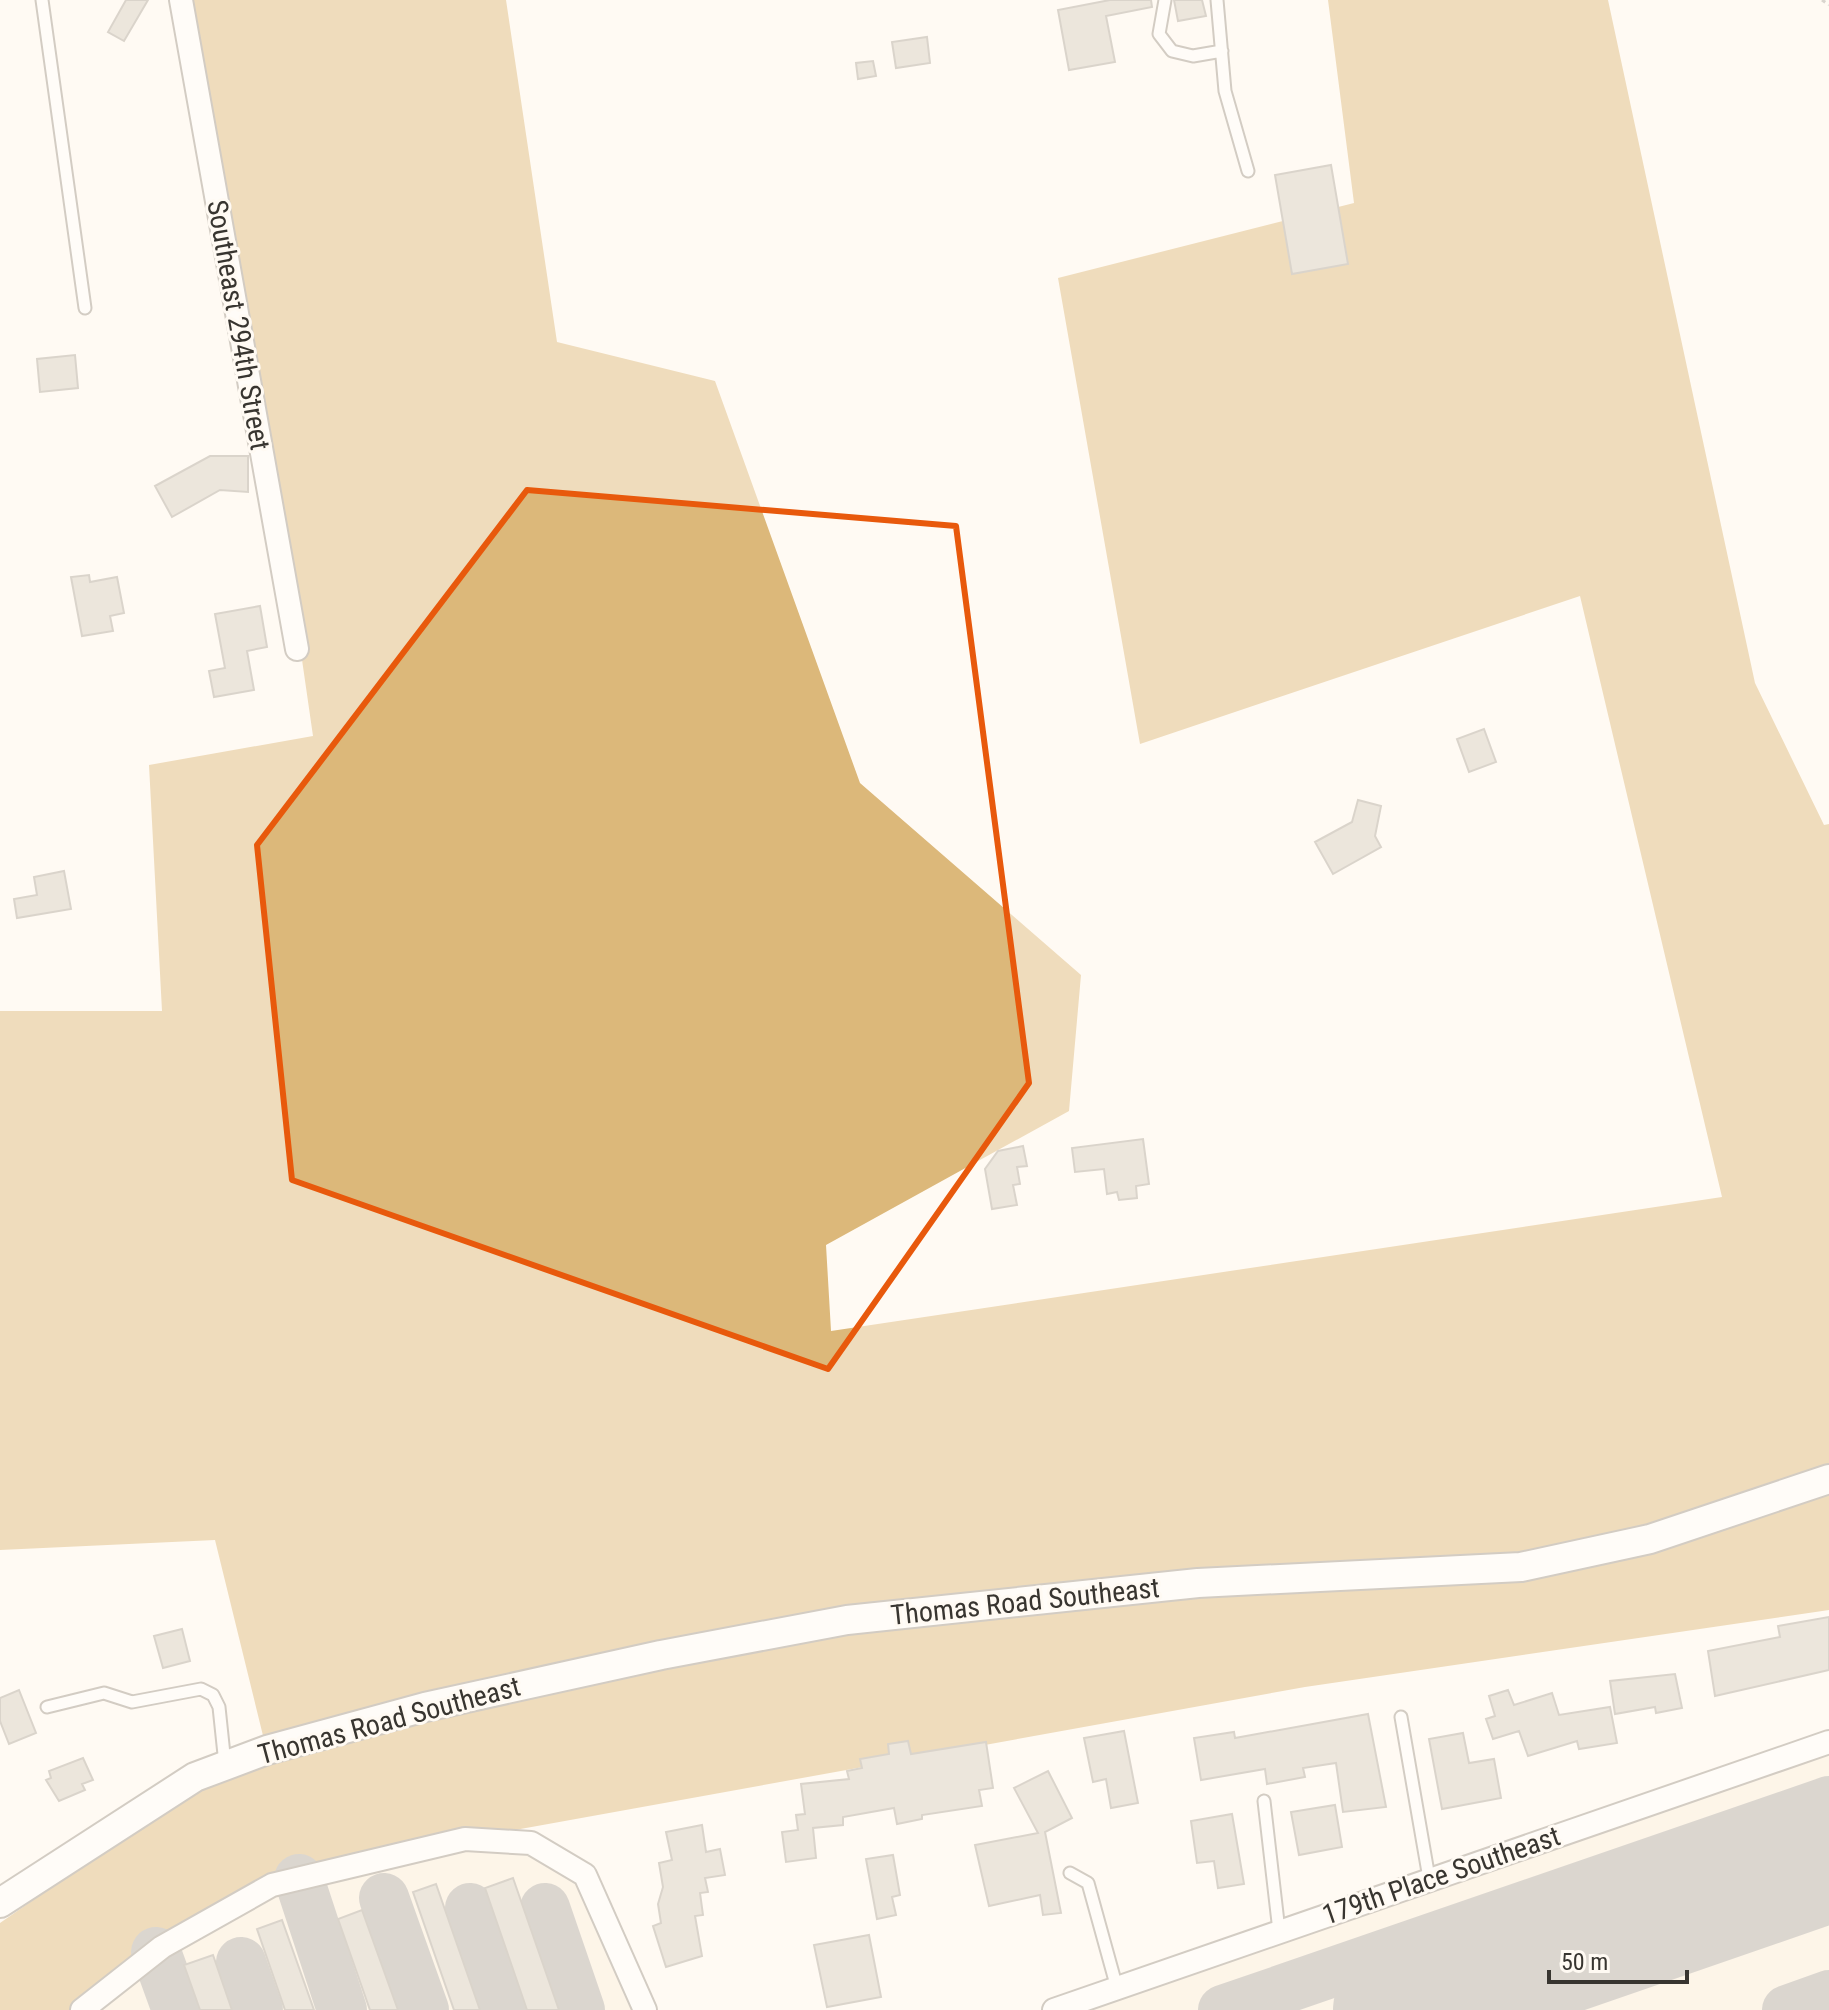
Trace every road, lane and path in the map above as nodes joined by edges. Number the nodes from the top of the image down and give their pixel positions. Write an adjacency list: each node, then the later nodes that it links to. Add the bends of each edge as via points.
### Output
1 (42, 0): 9 (lane)
2 (181, 0): 10 (street, Southeast 294th Street)
3 (1165, 0): 7 (lane, via 1159,34 1172,51 1193,56)
4 (1217, 0): 7 (lane)
5 (1822, 0): 6 (path)
6 (1829, 5)
7 (1222, 51): 8 (lane, via 1225,91)
8 (1248, 171)
9 (85, 308)
10 (297, 649)
11 (1829, 1479): 15 (street, Thomas Road Southeast, via 1650,1539 1521,1567 1198,1583 847,1620 440,1703)
12 (47, 1707): 15 (lane, via 104,1693 132,1702 201,1689 213,1695 219,1707)
13 (1401, 1717): 18 (lane)
14 (1829, 1742): 18 (street, 179th Place Southeast)
15 (225, 1764): 19 (street, Thomas Road Southeast, via 195,1777)
16 (1264, 1801): 20 (lane)
17 (1070, 1873): 21 (lane, via 1088,1883)
18 (1429, 1878): 20 (street, 179th Place Southeast)
19 (0, 1903)
20 (1279, 1931): 21 (street, 179th Place Southeast)
21 (1117, 1988): 24 (street, 179th Place Southeast)
22 (82, 2010): 23 (street, via 162,1947 272,1885 465,1839 531,1843 585,1875)
23 (645, 2010)
24 (1054, 2010)

